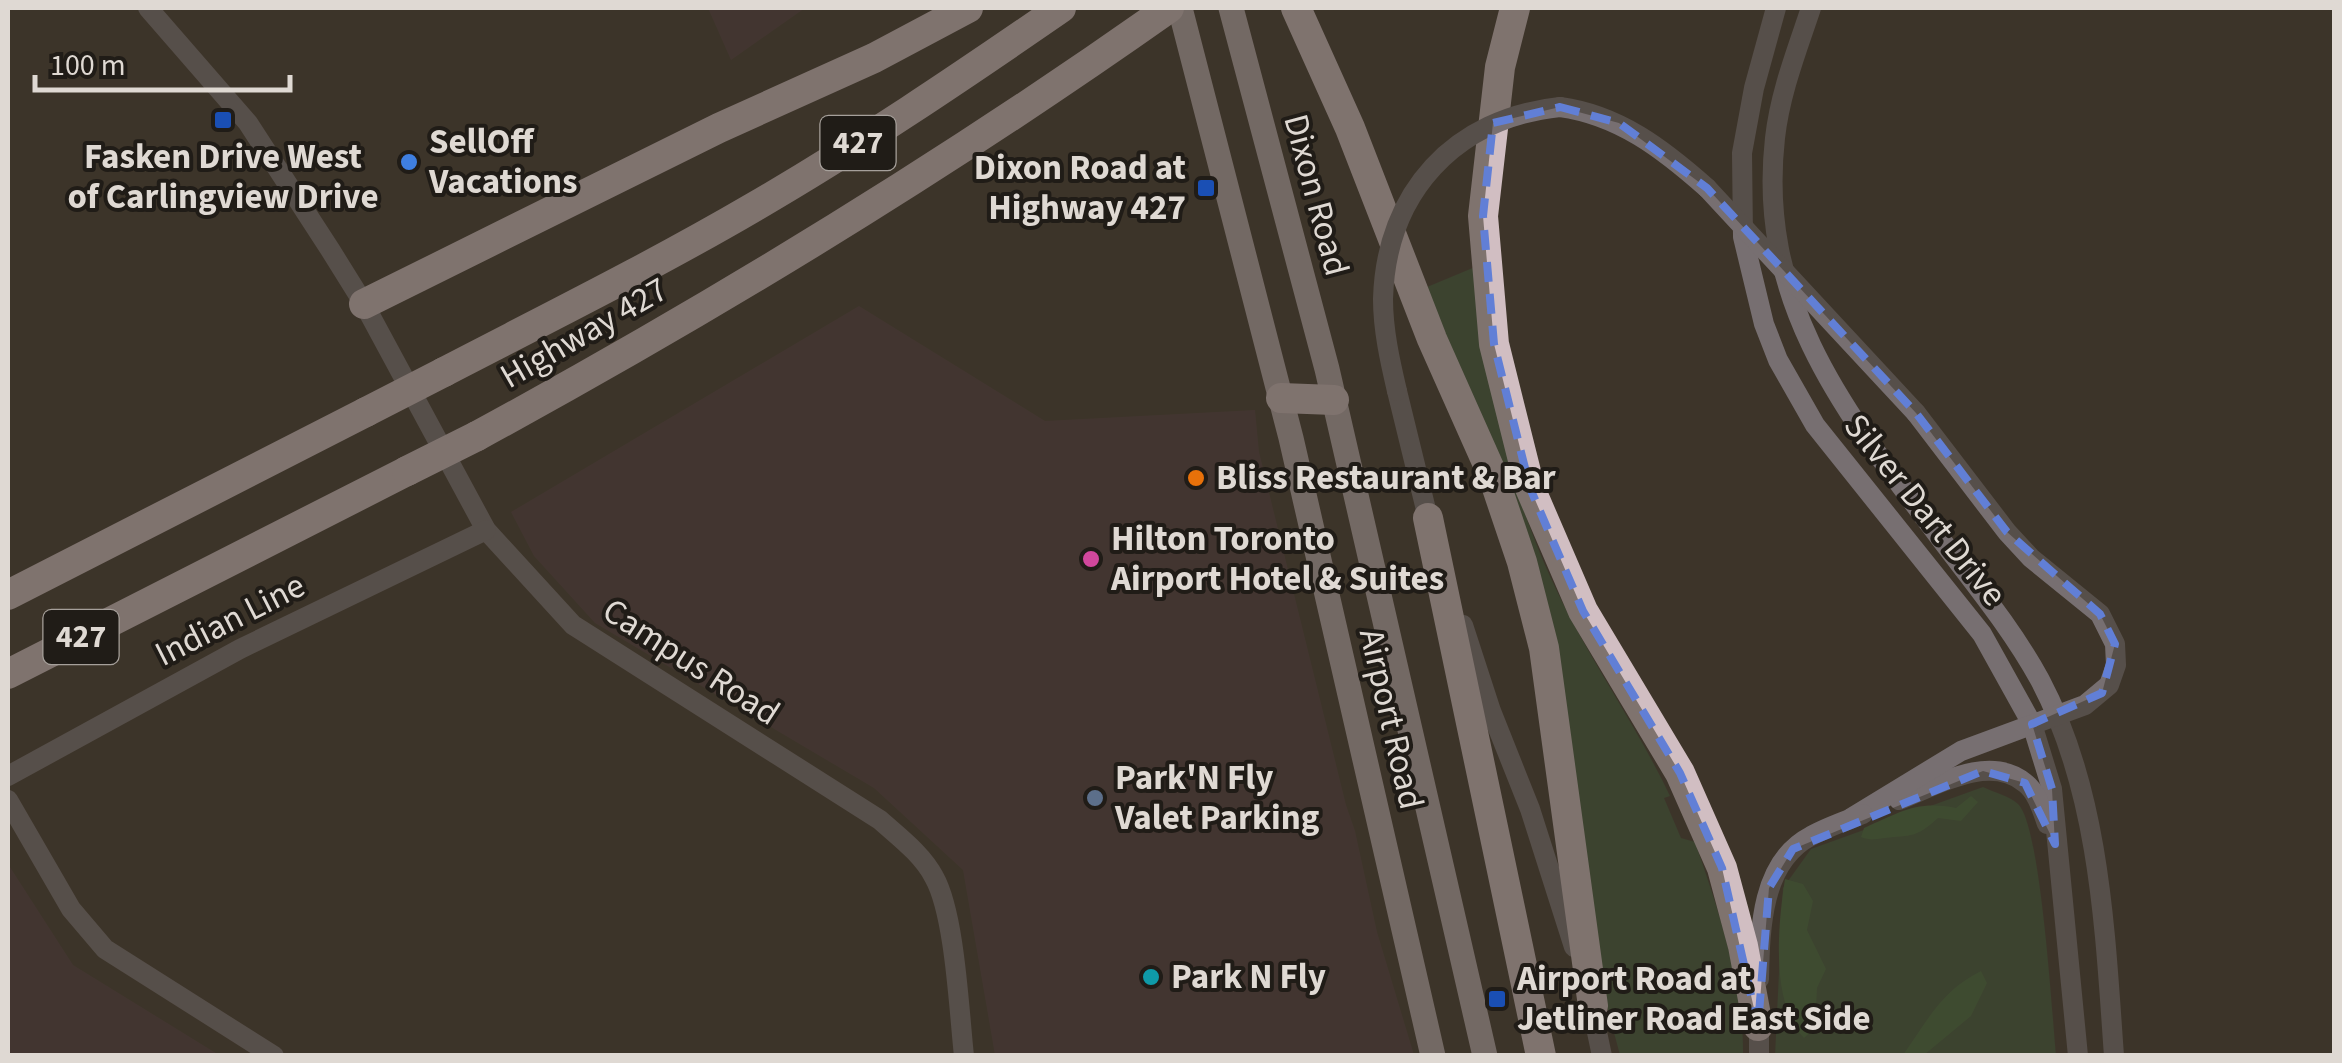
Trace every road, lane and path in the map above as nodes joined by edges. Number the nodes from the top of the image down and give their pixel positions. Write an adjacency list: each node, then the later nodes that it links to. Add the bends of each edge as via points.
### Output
1 (148, 8): 11 (street, Campus Road, via 248,123)
2 (968, 8): 11 (highway)
3 (1061, 8): 16 (highway, Highway 427 / 427, bridge, via 758,204 648,266)
4 (1169, 8): 17 (highway, Highway 427 / 427, bridge, via 768,269 478,436)
5 (1180, 8): 12 (main road)
6 (1230, 8): 13 (main road, Dixon Road)
7 (1296, 8): 24 (highway, via 1493,476 1522,562 1544,648)
8 (1515, 8): 25 (highway, via 1500,66 1483,216 1494,344 1530,488 1576,593 1680,773 1722,868)
9 (1776, 8): 19 (street, Silver Dart Drive, via 1742,154 1743,237 1764,324 1815,425 1982,634)
10 (1811, 8): 18 (street, Silver Dart Drive, via 1785,86 1773,173 1778,242 1798,320 1858,425 1980,590 2039,678)
11 (364, 304): 15 (street, Campus Road)
12 (1281, 398): 13 (highway); 28 (main road, Airport Road)
13 (1334, 400): 29 (main road, Airport Road)
14 (1428, 518): 18 (street, bridge, via 1385,330 1386,264 1398,222 1418,187 1467,137 1530,110 1589,111 1619,123 1707,188 1916,413 2007,532 2094,608 2112,634 2116,665 2109,685 2094,700); 24 (street); 30 (highway)
15 (486, 530): 20 (street, Indian Line, via 240,649); 27 (street, Campus Road, via 573,625 880,820 914,850 935,878 946,912)
16 (8, 594)
17 (8, 674)
18 (2056, 716): 19 (street); 33 (street, Silver Dart Drive, via 2091,832)
19 (2032, 724): 22 (street, via 1961,751); 23 (street, Silver Dart Drive, via 2052,789)
20 (8, 776)
21 (8, 800): 26 (street, via 71,909 104,949)
22 (1851, 818): 23 (street, via 1967,774 1997,772 2025,782); 25 (street, via 1808,837 1774,874 1760,940)
23 (2055, 844): 32 (street, Silver Dart Drive)
24 (1592, 1006): 31 (street)
25 (1759, 1041)
26 (274, 1056)
27 (964, 1056)
28 (1433, 1056)
29 (1485, 1056)
30 (1542, 1056)
31 (1602, 1056)
32 (2078, 1056)
33 (2114, 1056)

